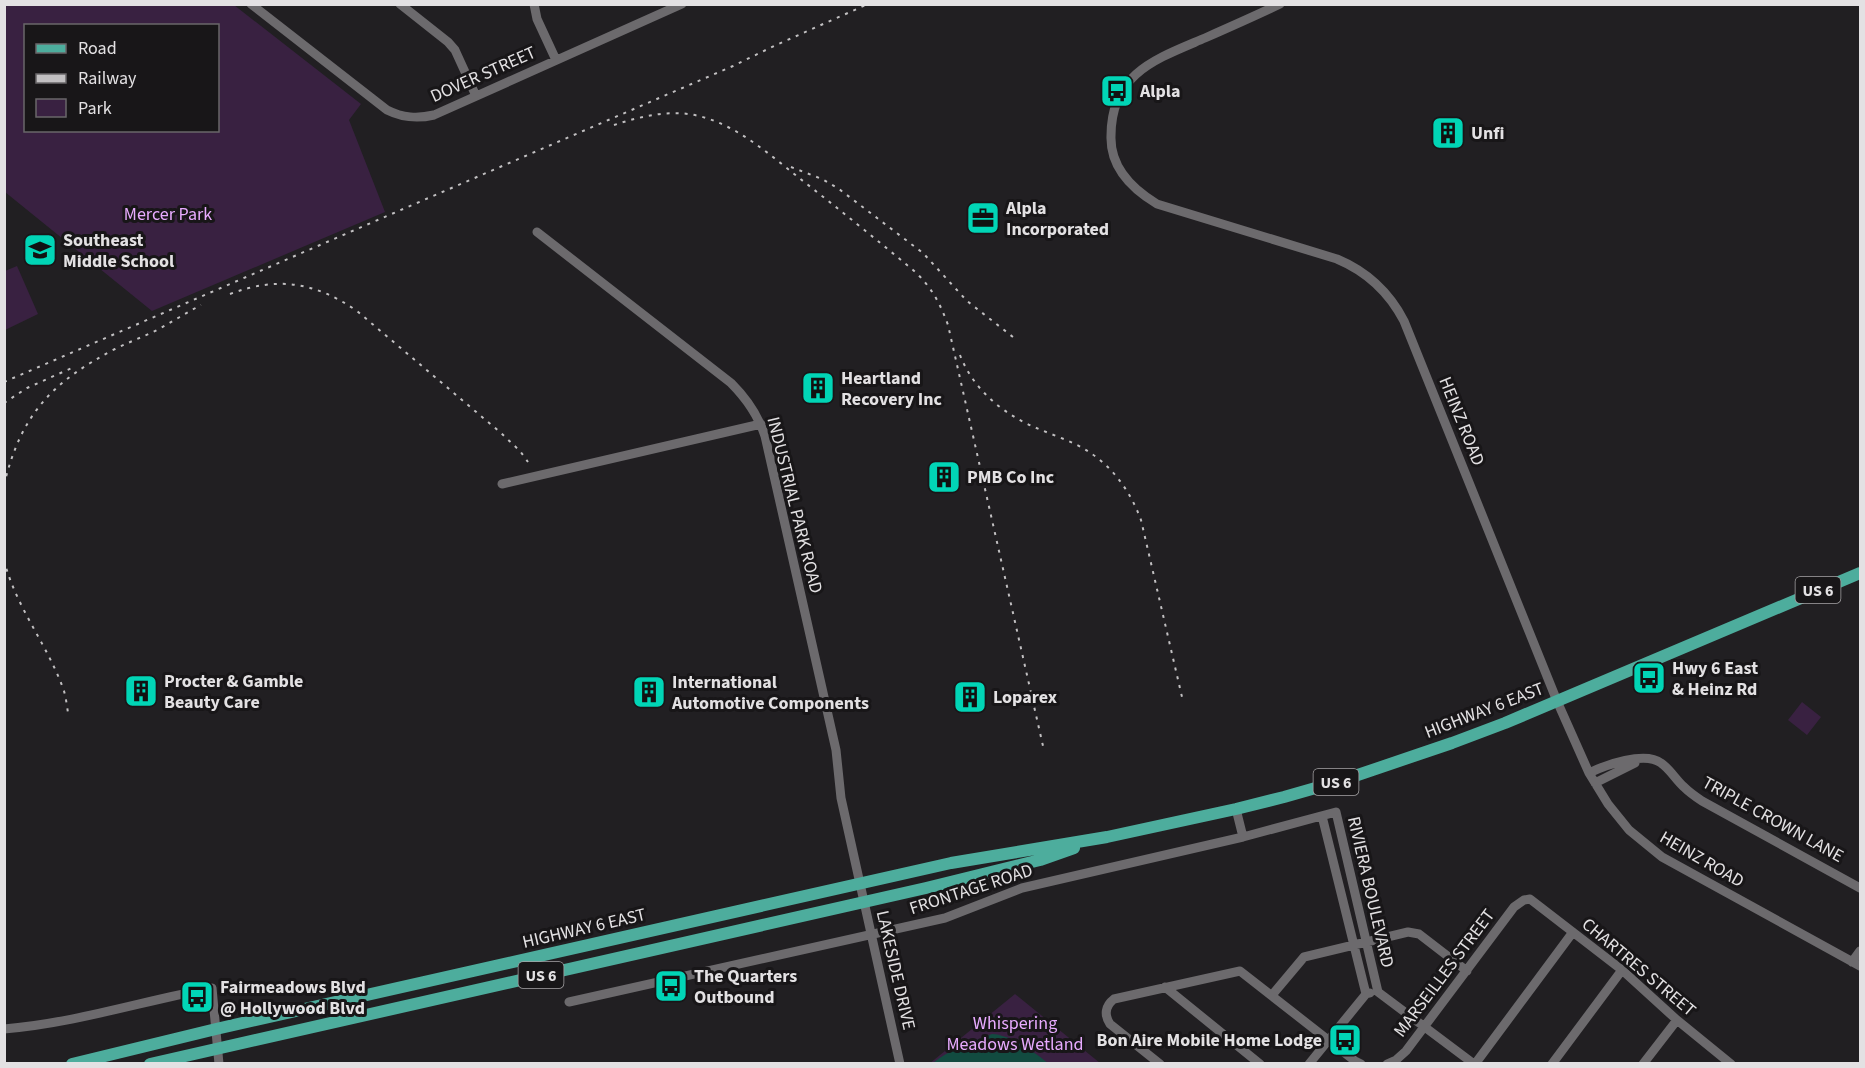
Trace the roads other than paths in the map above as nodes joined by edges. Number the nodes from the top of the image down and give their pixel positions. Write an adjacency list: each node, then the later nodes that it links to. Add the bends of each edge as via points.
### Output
1 (251, 4): 7 (street, DOVER STREET, via 395,114 425,117)
2 (400, 4): 7 (street, via 455,50)
3 (534, 4): 6 (street)
4 (682, 4): 6 (street, DOVER STREET)
5 (1280, 4): 12 (street, HEINZ ROAD, via 1156,59 1136,73 1122,92 1112,118 1110,139 1114,157 1128,182 1157,204 1337,259 1362,272 1386,293 1404,321)
6 (556, 60): 7 (street, DOVER STREET)
7 (476, 96)
8 (537, 232): 9 (street, INDUSTRIAL PARK ROAD, via 732,383)
9 (761, 424): 10 (street); 20 (street, INDUSTRIAL PARK ROAD, via 836,750 841,798)
10 (502, 484)
11 (1860, 573): 12 (main road, HIGHWAY 6 EAST / US 6)
12 (1557, 701): 14 (street, HEINZ ROAD); 16 (main road, HIGHWAY 6 EAST / US 6, via 1443,747)
13 (1642, 759): 14 (street, TRIPLE CROWN LANE, via 1610,763); 15 (street); 21 (street, TRIPLE CROWN LANE, via 1657,760 1702,801)
14 (1589, 773): 15 (street, HEINZ ROAD)
15 (1594, 783): 29 (street, HEINZ ROAD, via 1619,819 1649,849)
16 (1236, 809): 18 (main road, HIGHWAY 6 EAST / US 6); 19 (street)
17 (1322, 816): 19 (street, RIVIERA BOULEVARD); 26 (street, RIVIERA BOULEVARD, via 1336,812); 27 (street, RIVIERA BOULEVARD)
18 (1107, 837): 20 (main road, HIGHWAY 6 EAST / US 6, via 951,863); 23 (main road, HIGHWAY 6 EAST / US 6, via 1040,860)
19 (1243, 837): 25 (street, FRONTAGE ROAD, via 1022,888 945,918)
20 (860, 884): 23 (street, LAKESIDE DRIVE); 40 (main road, HIGHWAY 6 EAST / US 6)
21 (1860, 888)
22 (1524, 900): 24 (street, CHARTRES STREET, via 1536,902); 30 (street, MARSEILLES STREET, via 1514,907)
23 (864, 901): 25 (street, LAKESIDE DRIVE); 42 (main road, HIGHWAY 6 EAST / US 6)
24 (1573, 932): 31 (street, CHARTRES STREET); 52 (street)
25 (871, 935): 36 (street, FRONTAGE ROAD); 46 (street, LAKESIDE DRIVE)
26 (1366, 942): 27 (street); 30 (street, via 1414,932); 33 (street, RIVIERA BOULEVARD)
27 (1354, 945): 34 (street, RIVIERA BOULEVARD); 35 (street, via 1304,957)
28 (1860, 951): 29 (street)
29 (1856, 964)
30 (1467, 970): 38 (street, MARSEILLES STREET)
31 (1622, 970): 37 (street, CHARTRES STREET); 53 (street)
32 (1165, 987): 35 (street, via 1240,971); 47 (street, via 1114,999 1106,1010 1110,1024); 48 (street)
33 (1378, 992): 34 (street); 38 (street)
34 (1366, 994): 41 (street)
35 (1272, 995): 41 (street)
36 (569, 1002)
37 (1677, 1020): 54 (street); 55 (street, CHARTRES STREET)
38 (1425, 1026): 51 (street, MARSEILLES STREET, via 1406,1051); 52 (street)
39 (4, 1029): 40 (street, via 33,1027 213,988)
40 (216, 1029): 42 (street); 43 (main road, HIGHWAY 6 EAST / US 6)
41 (1328, 1040): 49 (street); 50 (street)
42 (218, 1048): 44 (main road, HIGHWAY 6 EAST / US 6); 45 (street)
43 (72, 1064)
44 (150, 1064)
45 (219, 1064)
46 (900, 1064)
47 (1160, 1064)
48 (1260, 1064)
49 (1309, 1064)
50 (1361, 1064)
51 (1388, 1064)
52 (1475, 1064)
53 (1552, 1064)
54 (1643, 1064)
55 (1731, 1064)

